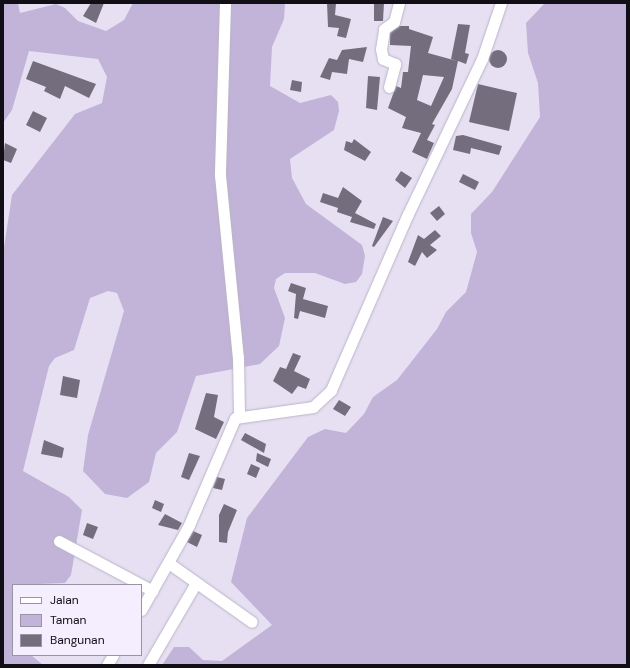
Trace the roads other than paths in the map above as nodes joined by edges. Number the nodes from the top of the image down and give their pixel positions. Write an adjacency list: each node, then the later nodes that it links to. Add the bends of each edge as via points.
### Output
1 (225, 3): 5 (street, via 220,175 238,356)
2 (399, 3): 4 (street, via 394,22 384,29 381,49 383,59 395,64)
3 (501, 3): 5 (street, via 482,60 408,214 331,390 313,407)
4 (389, 87)
5 (239, 416): 7 (street, via 224,438)
6 (59, 541): 9 (street)
7 (170, 564): 8 (street); 11 (street)
8 (196, 583): 13 (street); 16 (street)
9 (139, 584)
10 (142, 586): 11 (street)
11 (152, 591): 12 (street)
12 (142, 608)
13 (252, 622)
14 (112, 656): 15 (street)
15 (107, 665)
16 (148, 665)

